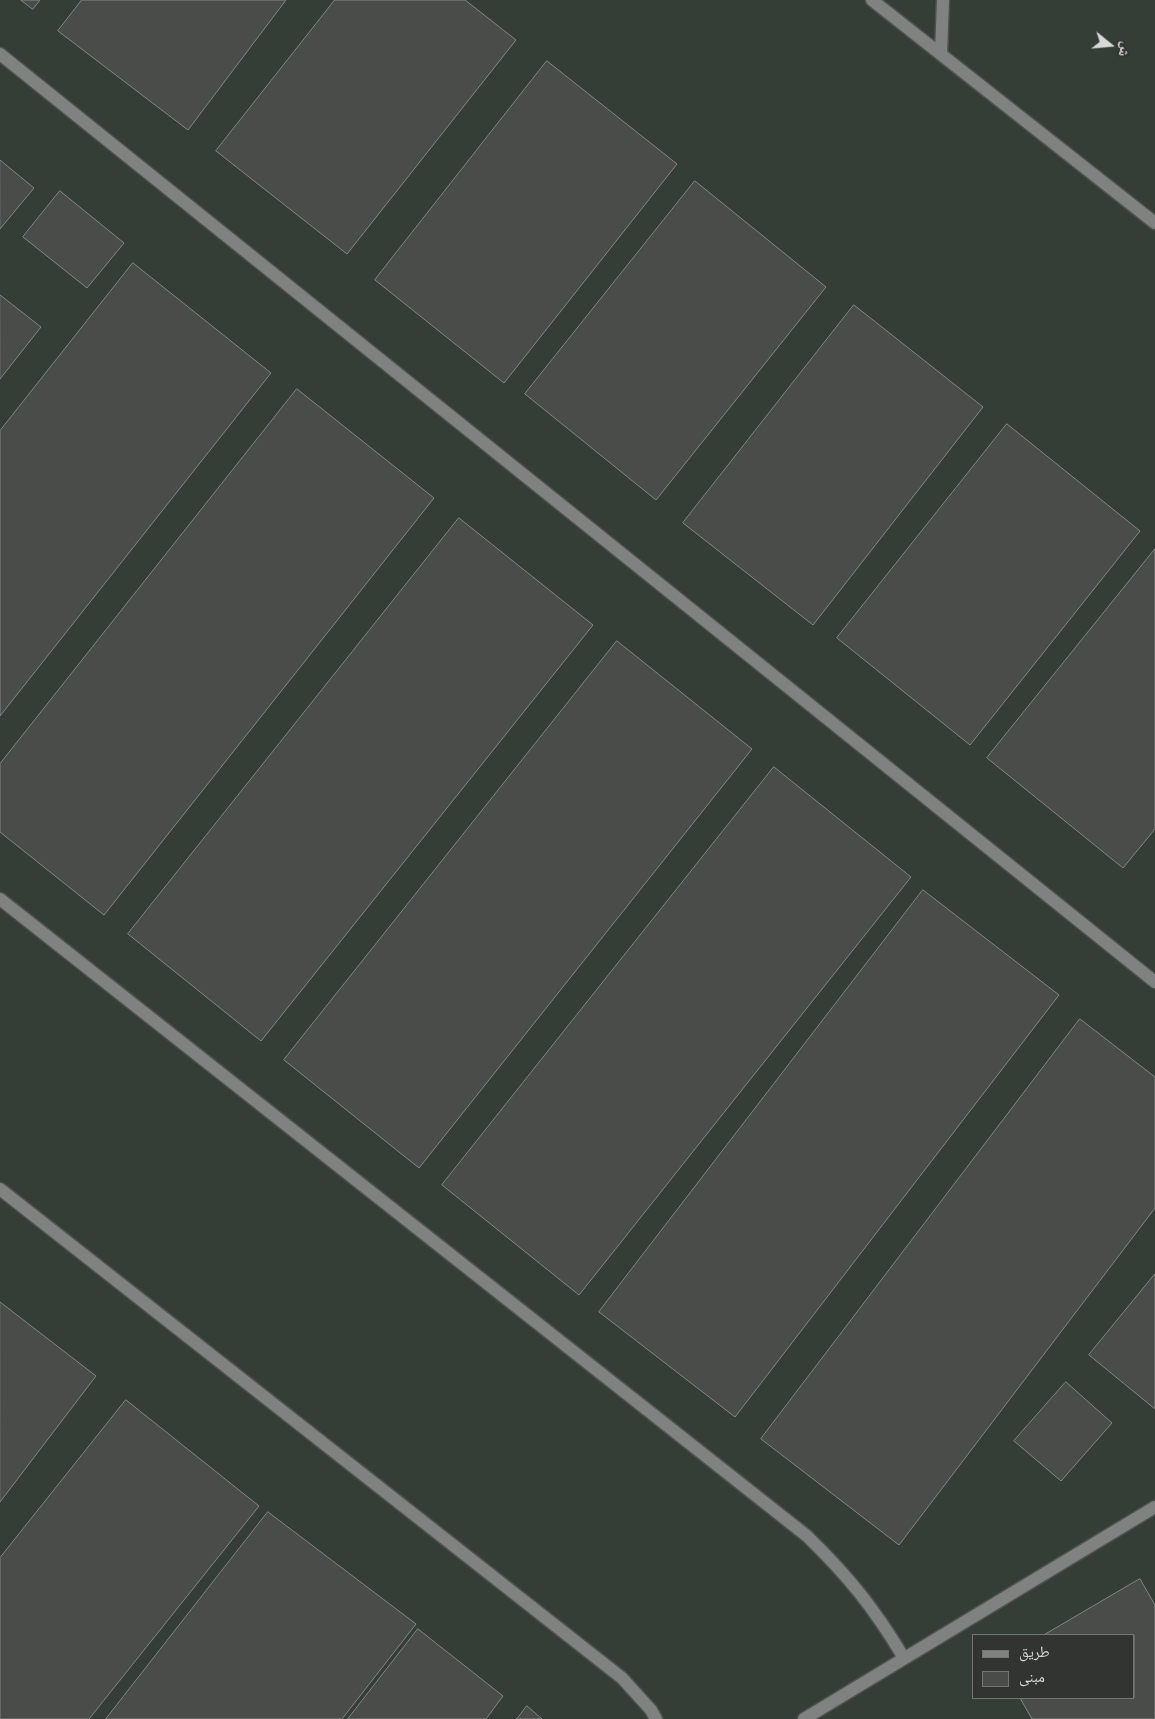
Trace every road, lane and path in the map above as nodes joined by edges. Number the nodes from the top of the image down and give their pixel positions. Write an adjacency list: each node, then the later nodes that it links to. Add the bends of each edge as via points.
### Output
1 (872, 0): 4 (lane)
2 (943, 0): 4 (lane)
3 (0, 54): 7 (lane)
4 (941, 54): 5 (lane)
5 (1155, 223)
6 (0, 899): 10 (lane, via 808,1536 845,1572 877,1613)
7 (1155, 982)
8 (0, 1190): 11 (lane, via 622,1678 652,1710)
9 (1155, 1507): 10 (lane)
10 (904, 1658): 12 (lane)
11 (656, 1719)
12 (804, 1719)

